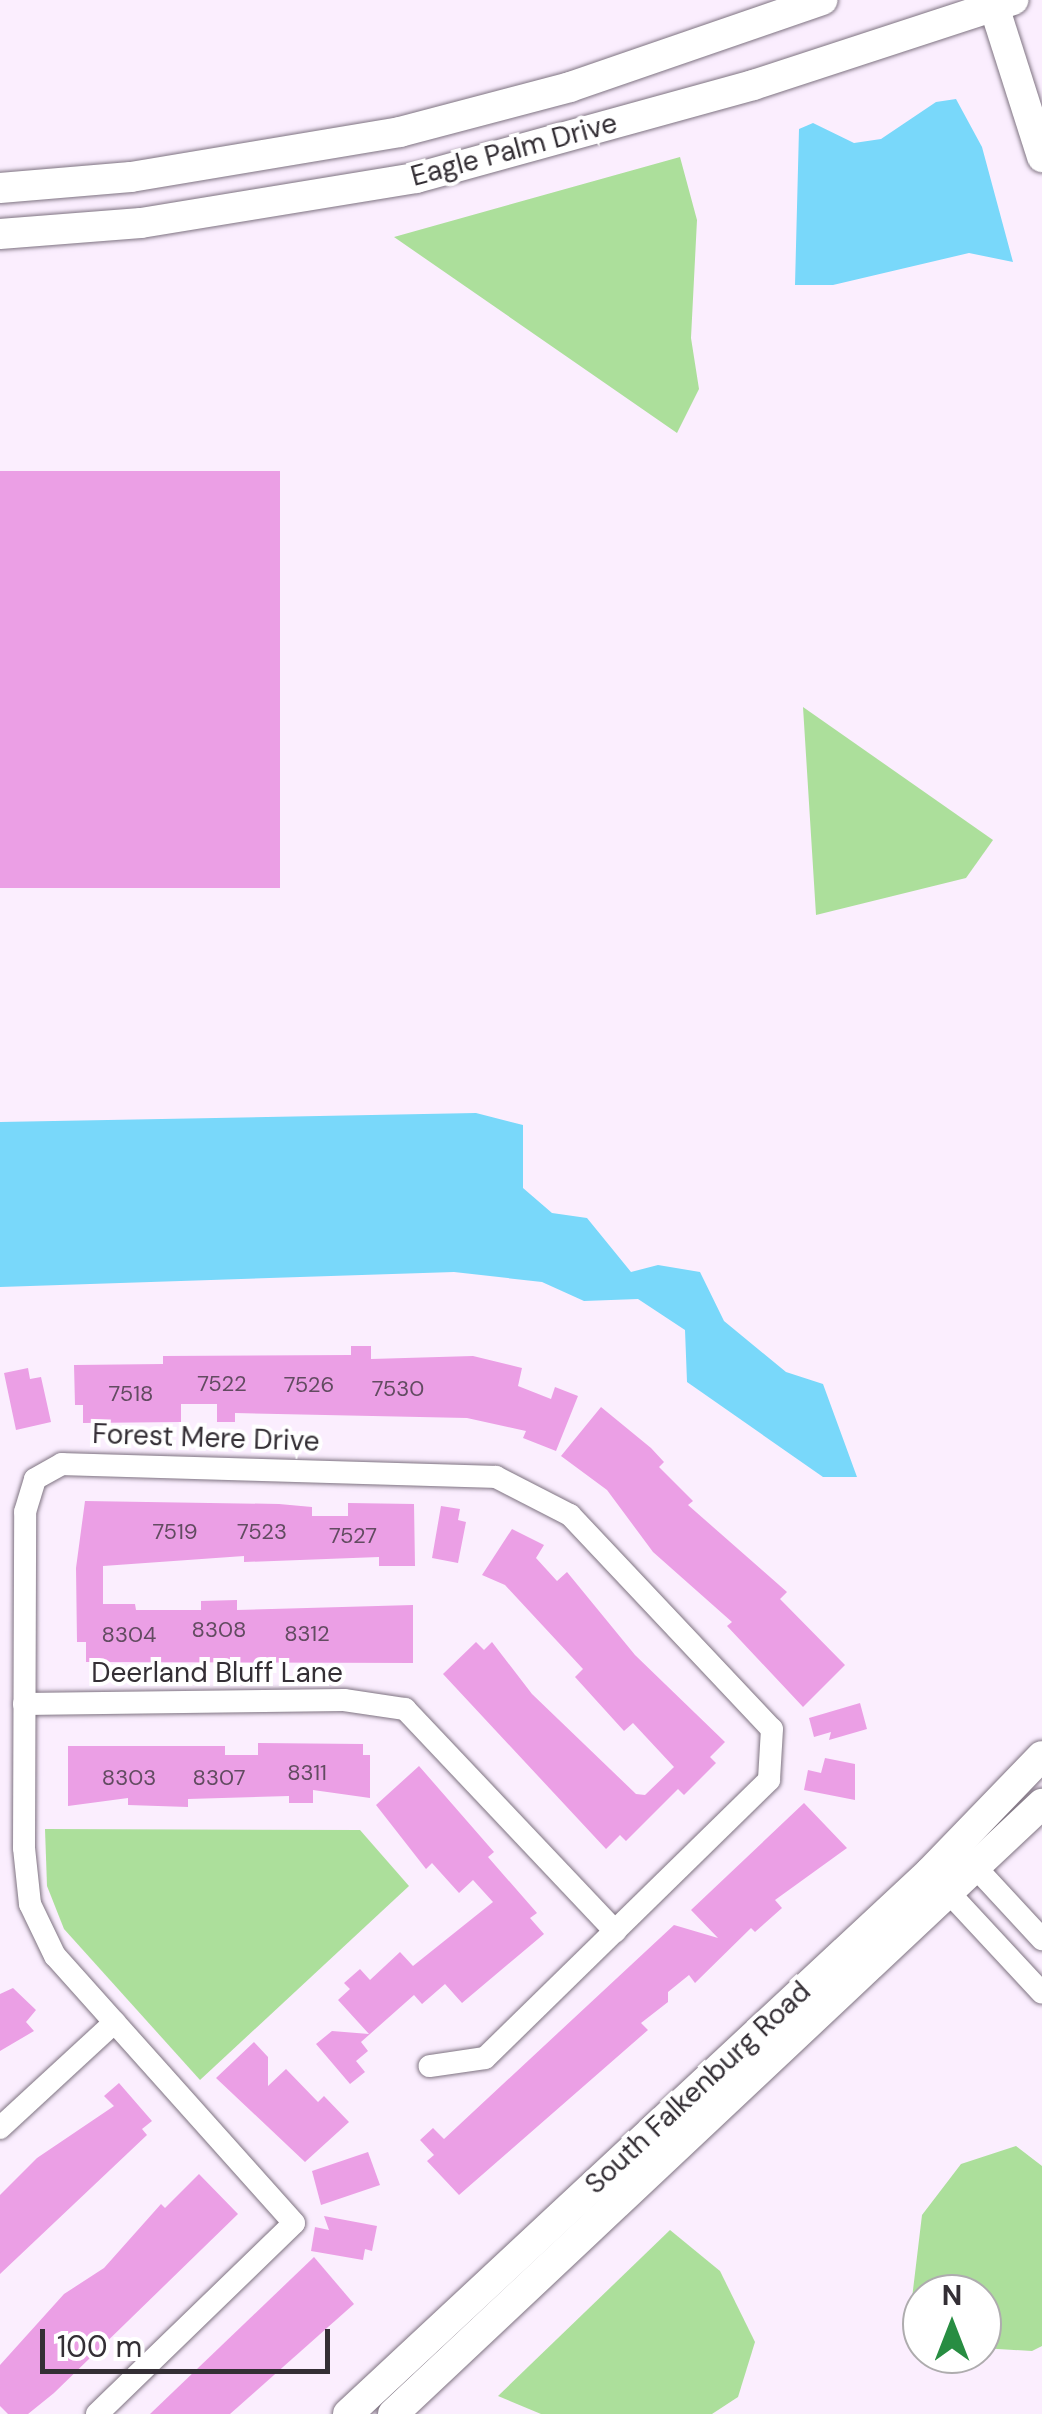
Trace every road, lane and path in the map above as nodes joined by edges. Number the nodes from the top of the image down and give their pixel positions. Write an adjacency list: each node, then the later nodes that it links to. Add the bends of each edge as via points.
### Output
1 (822, 0): 4 (street, Eagle Palm Drive, via 570,87 400,132 131,178)
2 (1000, 2): 3 (street); 5 (street, Eagle Palm Drive, via 753,85 416,178 140,222)
3 (1042, 157)
4 (0, 188)
5 (0, 234)
6 (24, 1704): 13 (street, Deerland Bluff Lane, via 344,1700 405,1709); 13 (street, Forest Mere Drive, via 25,1512 35,1478 62,1464 496,1477 570,1515 772,1729 769,1780); 16 (street, Forest Mere Drive, via 30,1904 55,1956)
7 (1042, 1756): 9 (street, South Falkenburg Road)
8 (1042, 1804): 10 (street, South Falkenburg Road)
9 (956, 1846): 10 (street); 11 (street, South Falkenburg Road)
10 (978, 1870): 12 (street, South Falkenburg Road); 14 (street)
11 (930, 1872): 12 (street); 20 (street, South Falkenburg Road)
12 (951, 1896): 15 (street); 21 (street, South Falkenburg Road)
13 (615, 1931): 17 (street, Forest Mere Drive, via 485,2058)
14 (1042, 1939)
15 (1042, 1993)
16 (115, 2022): 18 (street); 19 (street, Forest Mere Drive, via 294,2223)
17 (430, 2066)
18 (0, 2128)
19 (97, 2414)
20 (348, 2414)
21 (394, 2414)

